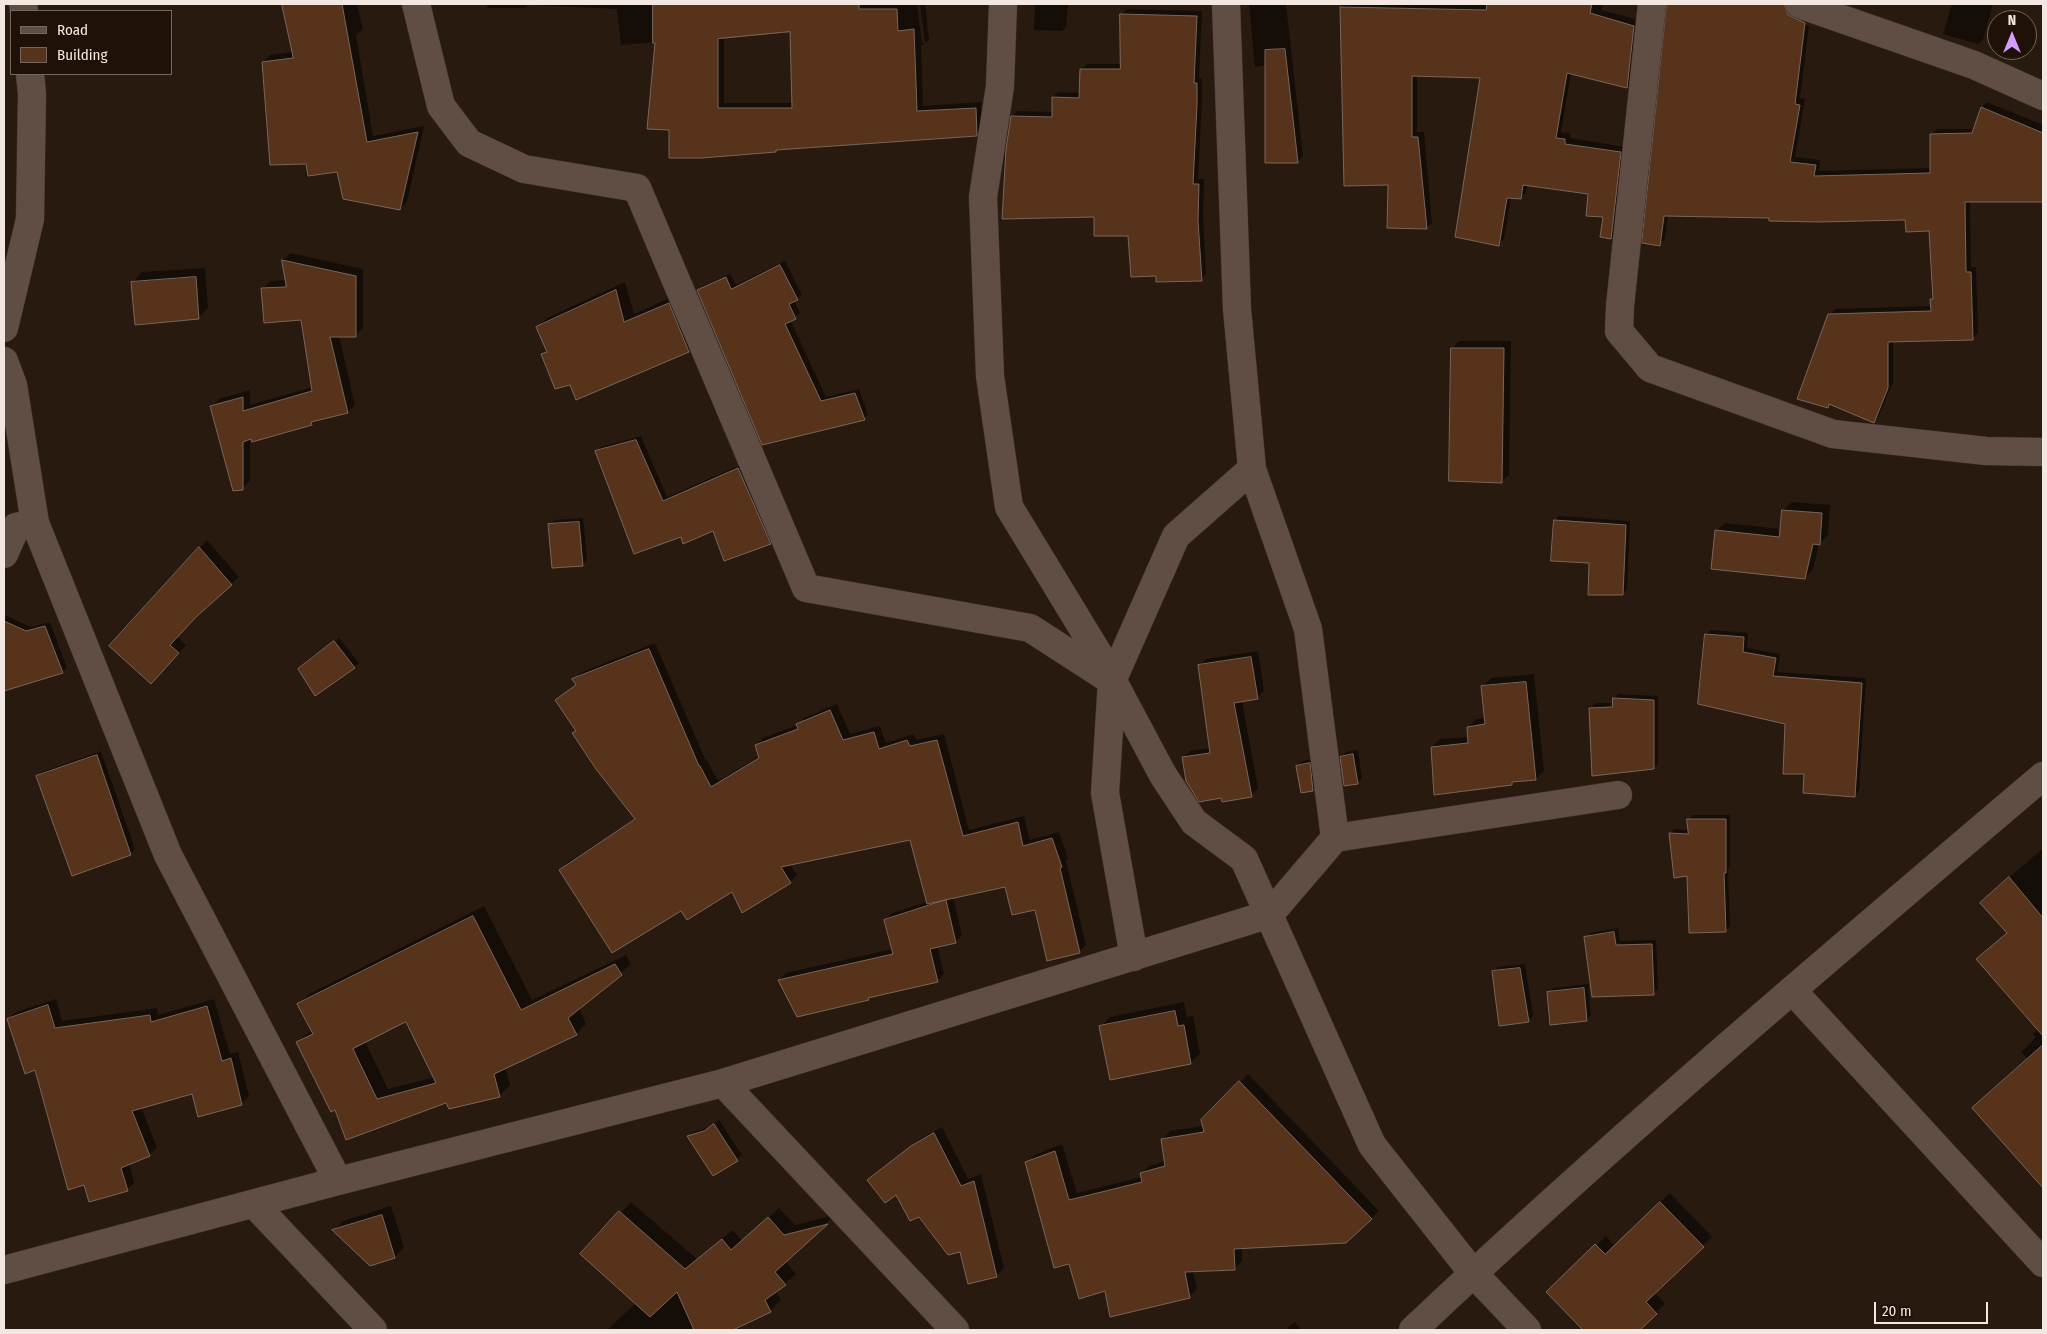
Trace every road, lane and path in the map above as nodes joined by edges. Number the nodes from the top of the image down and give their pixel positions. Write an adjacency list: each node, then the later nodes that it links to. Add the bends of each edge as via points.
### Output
1 (416, 4): 14 (street, via 441,106 468,143 524,170 637,188 806,588 1030,628)
2 (1003, 4): 14 (street, via 1000,86 983,197 990,376 1009,507)
3 (1226, 4): 11 (street, via 1237,309)
4 (1652, 4): 10 (street, via 1620,306 1620,331 1650,368 1833,434 1986,451)
5 (1799, 4): 7 (street, via 1974,65)
6 (30, 75): 8 (street, via 30,219)
7 (2043, 96)
8 (4, 328)
9 (4, 361): 12 (street, via 13,385)
10 (2043, 452)
11 (1252, 468): 14 (street, via 1176,536); 17 (street, via 1308,629)
12 (34, 523): 13 (street, via 16,527); 22 (street, via 168,855)
13 (4, 554)
14 (1112, 681): 18 (street, via 1163,775 1194,822 1244,859); 19 (street, via 1105,793)
15 (2043, 776): 20 (street)
16 (1618, 795): 17 (street)
17 (1335, 838): 18 (street)
18 (1270, 914): 19 (street); 26 (street, via 1372,1145)
19 (1134, 957): 21 (street)
20 (1792, 990): 24 (street); 26 (street)
21 (723, 1083): 22 (street); 28 (street)
22 (338, 1181): 23 (street)
23 (255, 1205): 25 (street); 27 (street)
24 (2043, 1263)
25 (4, 1270)
26 (1473, 1273): 29 (street); 30 (street)
27 (373, 1330)
28 (955, 1330)
29 (1412, 1330)
30 (1527, 1330)

